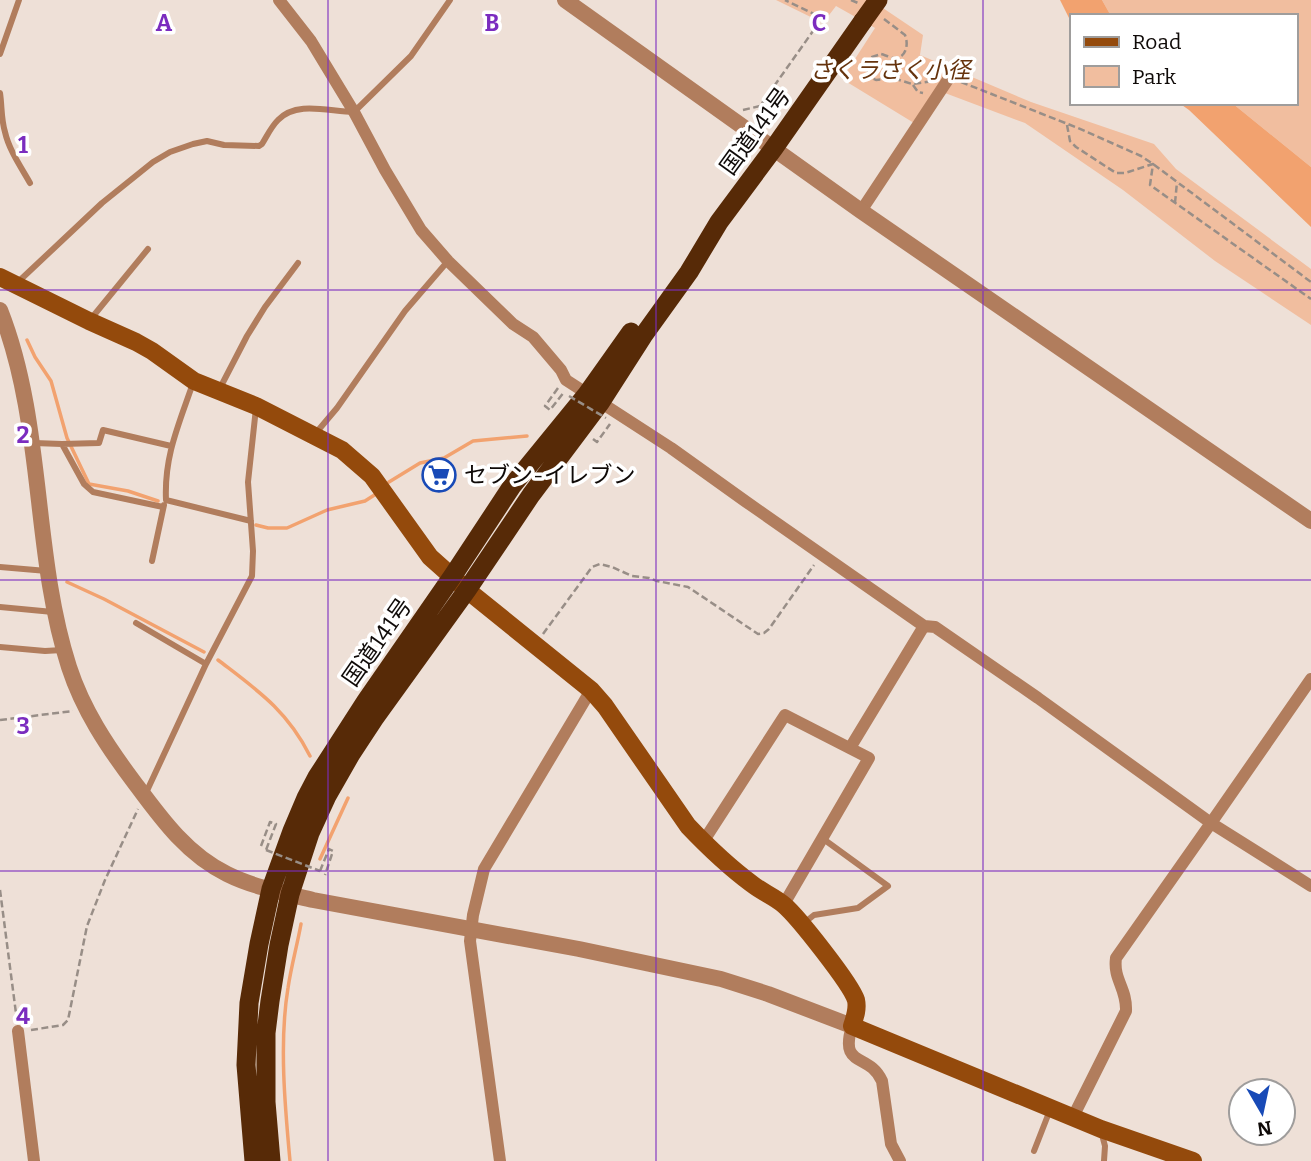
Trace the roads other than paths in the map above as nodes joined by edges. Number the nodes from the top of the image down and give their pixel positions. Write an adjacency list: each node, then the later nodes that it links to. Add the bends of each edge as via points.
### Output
1 (19, 0): 6 (lane)
2 (279, 0): 9 (street, via 311,41)
3 (450, 0): 9 (lane, via 411,56)
4 (565, 0): 10 (street)
5 (869, 10): 10 (highway, 国道141号)
6 (0, 54)
7 (949, 78): 12 (street)
8 (0, 93): 11 (lane, via 5,135)
9 (354, 112): 14 (street, via 421,230); 16 (lane, via 295,111 279,118 259,146 207,141 170,152)
10 (774, 148): 12 (street); 21 (highway, 国道141号)
11 (30, 183)
12 (861, 211): 29 (street)
13 (148, 249): 18 (lane)
14 (448, 261): 21 (street, via 513,324 533,337 566,380); 23 (lane, via 405,311)
15 (298, 263): 20 (lane, via 253,326)
16 (8, 281): 18 (main road)
17 (0, 310): 24 (street, via 20,369)
18 (89, 321): 19 (main road, via 152,351)
19 (194, 381): 20 (main road); 26 (lane)
20 (218, 391): 22 (main road)
21 (591, 403): 33 (highway, 国道141号, via 531,495); 37 (street, via 671,448)
22 (256, 407): 23 (main road); 28 (lane, via 248,482)
23 (314, 435): 33 (main road, via 342,450 372,476 430,557)
24 (32, 443): 25 (lane); 32 (street)
25 (66, 443): 26 (lane, via 99,443 103,430); 27 (lane, via 84,484 93,492)
26 (171, 446): 27 (lane)
27 (164, 503): 28 (lane); 30 (lane)
28 (251, 521): 40 (lane, via 251,576)
29 (1311, 521)
30 (152, 561)
31 (0, 567): 32 (lane)
32 (48, 571): 35 (street)
33 (460, 583): 42 (main road); 49 (highway, 国道141号, via 445,618 351,754); 49 (highway, 国道141号, via 366,701 317,777 292,831)
34 (0, 607): 35 (lane)
35 (55, 612): 39 (street)
36 (136, 623): 40 (lane)
37 (924, 625): 43 (street); 45 (street, via 935,627)
38 (0, 647): 39 (lane)
39 (64, 650): 44 (street, via 98,732)
40 (206, 664): 44 (lane)
41 (1311, 679): 45 (street)
42 (591, 690): 47 (main road); 52 (street, via 484,869)
43 (850, 748): 46 (street, via 869,758); 47 (street, via 785,715)
44 (144, 797): 49 (street, via 207,863 239,880)
45 (1212, 823): 48 (street); 56 (street, via 1116,958 1126,1011)
46 (822, 838): 50 (street); 51 (lane, via 888,886 858,908 814,915)
47 (703, 842): 50 (main road, via 754,886)
48 (1311, 886)
49 (280, 892): 52 (street); 60 (highway, 国道141号, via 257,956 246,1029); 61 (highway, 国道141号, via 266,1033)
50 (784, 904): 51 (main road)
51 (802, 925): 53 (main road, via 854,995 857,1009)
52 (471, 930): 53 (street, via 721,979); 62 (street)
53 (852, 1026): 55 (main road); 63 (street, via 849,1052 875,1070 882,1081 891,1144)
54 (18, 1031): 59 (street)
55 (1050, 1108): 56 (main road); 58 (lane)
56 (1073, 1117): 57 (main road)
57 (1101, 1129): 64 (lane); 65 (main road)
58 (1034, 1151)
59 (34, 1161)
60 (254, 1161)
61 (271, 1161)
62 (500, 1161)
63 (900, 1161)
64 (1104, 1161)
65 (1193, 1161)

